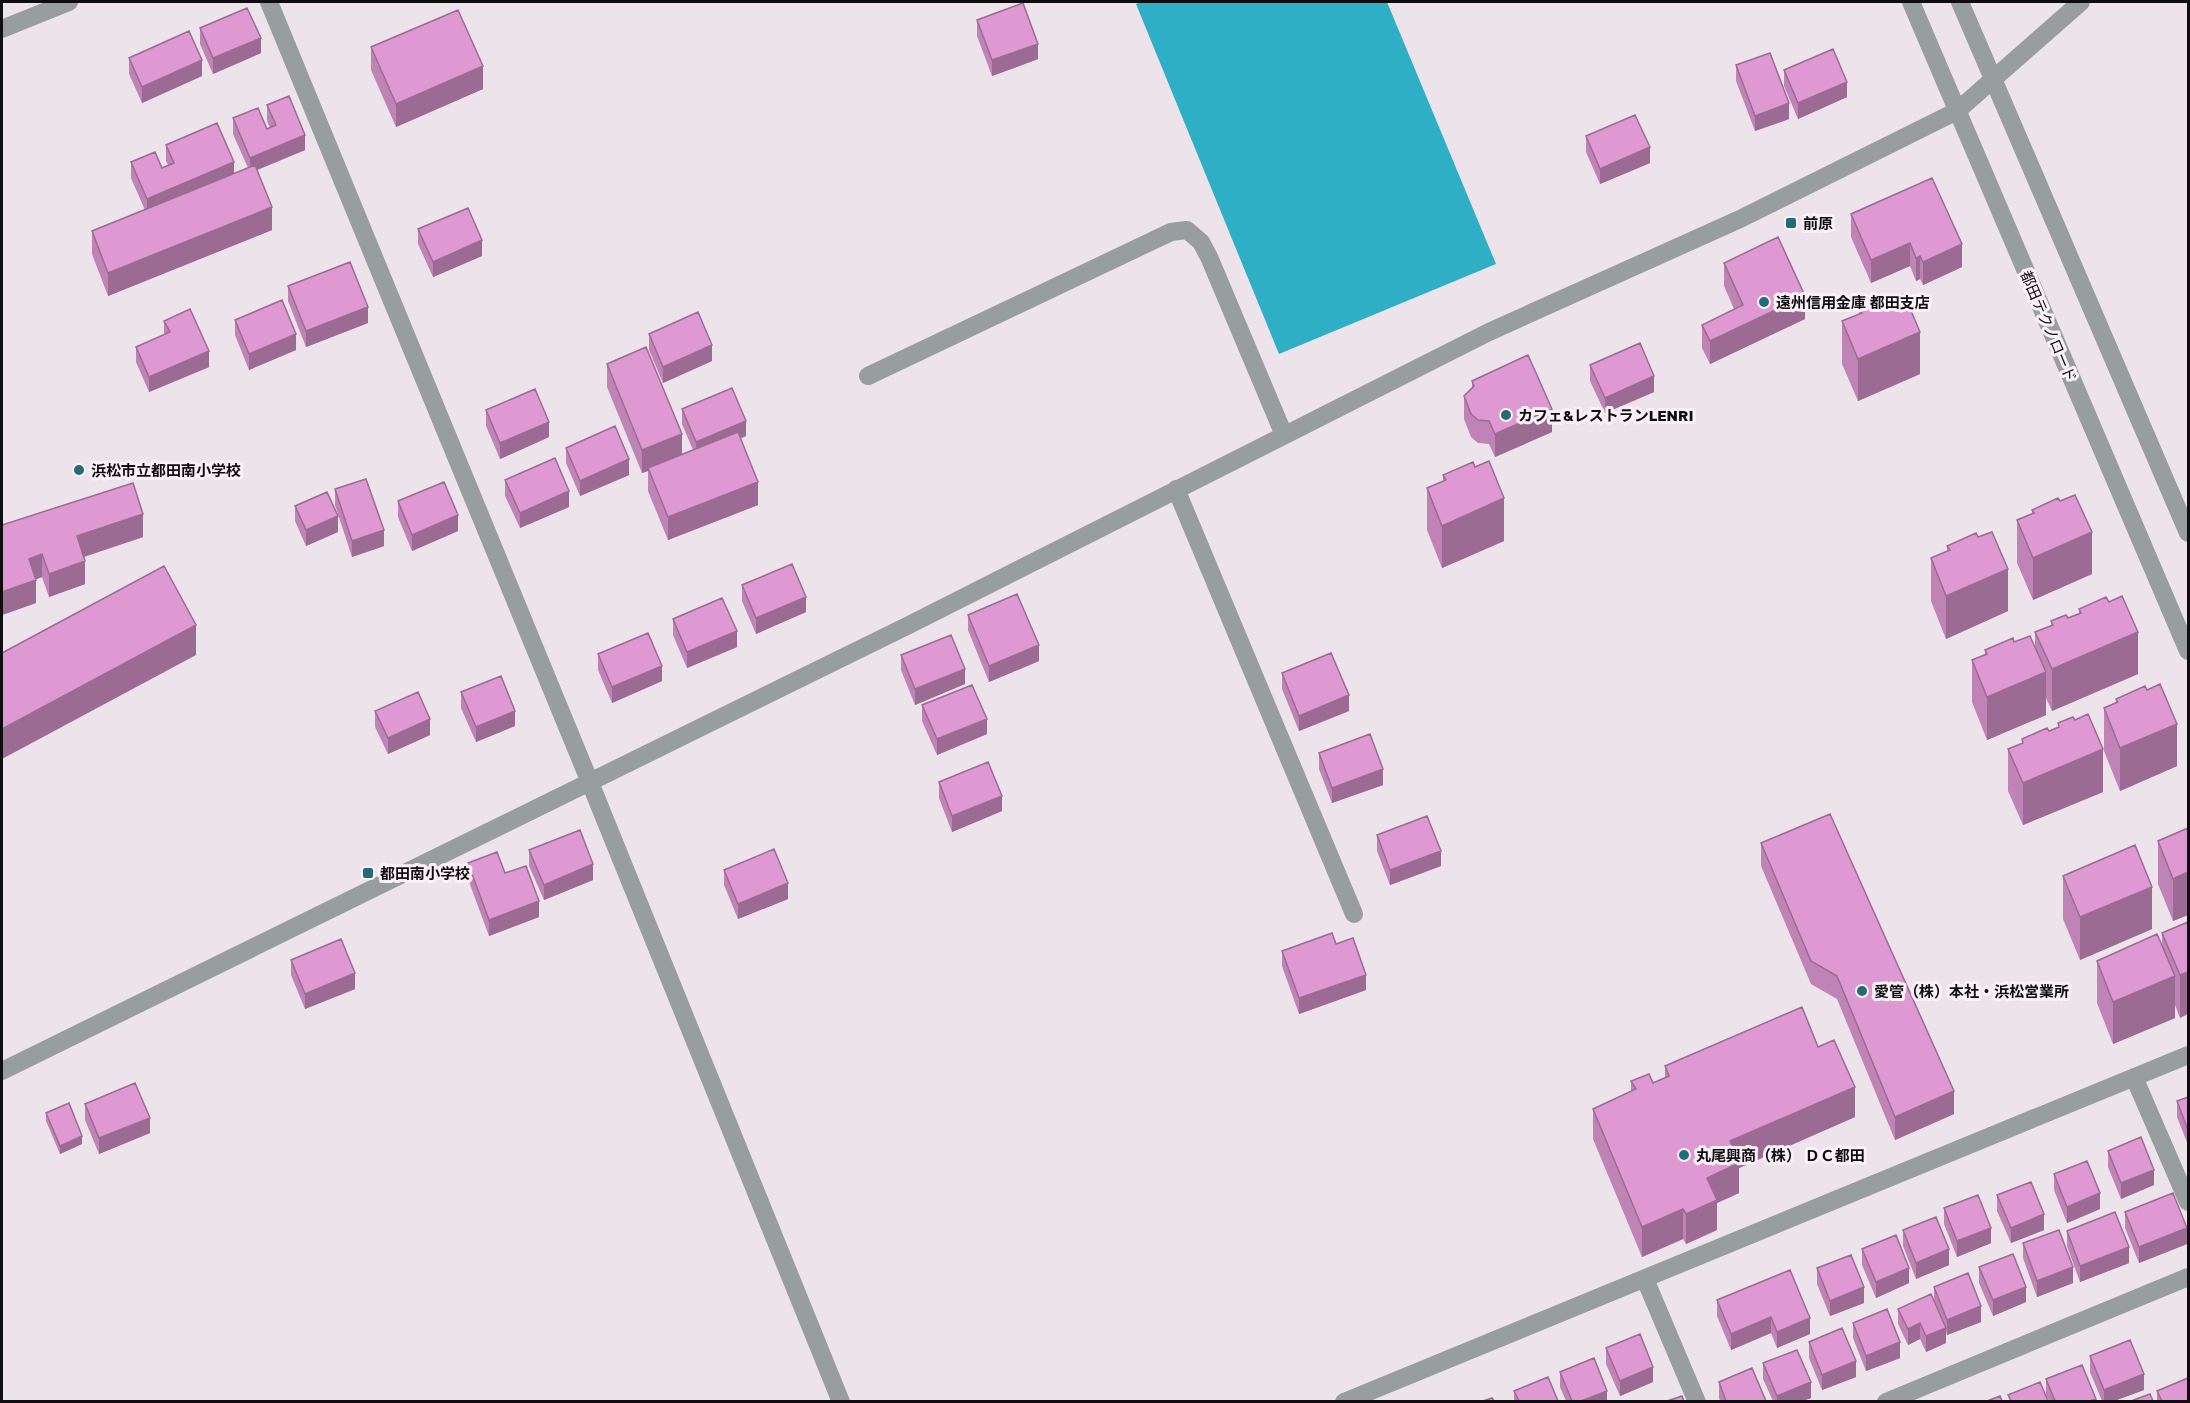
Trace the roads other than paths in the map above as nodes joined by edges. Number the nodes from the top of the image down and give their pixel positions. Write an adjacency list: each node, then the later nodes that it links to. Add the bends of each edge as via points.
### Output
1 (69, 2): 6 (street)
2 (269, 2): 14 (street)
3 (1911, 2): 8 (street, 都田テクノロード)
4 (1960, 2): 7 (street)
5 (2081, 2): 7 (street)
6 (2, 29)
7 (1992, 78): 8 (street); 12 (street)
8 (1956, 111): 10 (street, via 1740,219 1489,332); 13 (street, 都田テクノロード)
9 (868, 376): 10 (street, via 1171,232 1187,230 1201,242 1209,257)
10 (1284, 435): 11 (street)
11 (1176, 489): 14 (street, via 907,626); 15 (street)
12 (2188, 533)
13 (2188, 651)
14 (589, 780): 17 (street); 22 (street)
15 (1354, 914)
16 (2188, 1055): 18 (street)
17 (2, 1071)
18 (2134, 1077): 19 (street); 21 (street)
19 (2188, 1202)
20 (2188, 1277): 25 (street)
21 (1646, 1279): 23 (street); 24 (street)
22 (841, 1401)
23 (1344, 1401)
24 (1697, 1401)
25 (1886, 1401)

